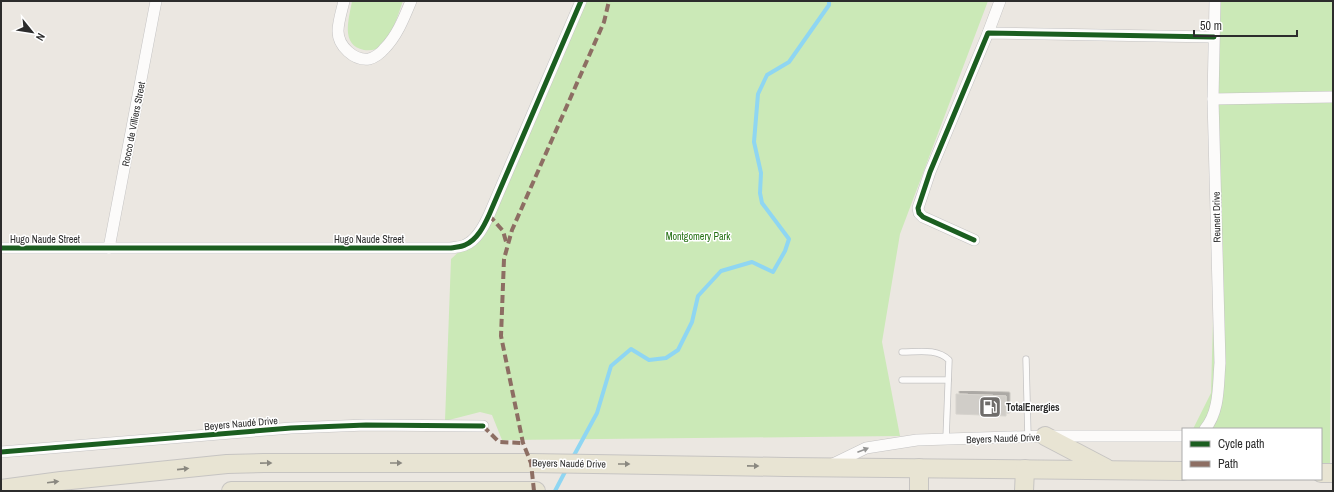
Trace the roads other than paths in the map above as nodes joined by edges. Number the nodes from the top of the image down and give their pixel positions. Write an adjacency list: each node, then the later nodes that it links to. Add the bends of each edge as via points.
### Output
1 (156, 1): 13 (street, Rocco de Villiers Street)
2 (344, 1): 3 (street, via 338,32 342,45 350,54 371,59 393,40)
3 (411, 1)
4 (581, 1): 13 (street, Hugo Naude Street, via 492,208 480,232 465,245 451,248)
5 (1000, 1): 7 (street)
6 (1214, 1): 8 (street, Reunert Drive)
7 (988, 33): 8 (street); 11 (street, via 930,172 918,208 923,217)
8 (1214, 37): 10 (street, Reunert Drive)
9 (1333, 97): 10 (street)
10 (1213, 99): 19 (street, Reunert Drive, via 1220,363 1216,406)
11 (974, 240)
12 (1, 248): 13 (street, Hugo Naude Street)
13 (109, 248)
14 (902, 352): 17 (lane, via 936,352 945,356 949,360)
15 (1026, 359): 22 (lane)
16 (902, 380): 17 (lane)
17 (948, 380): 23 (lane)
18 (483, 426): 24 (street, Beyers Naudé Drive, via 366,425 291,428)
19 (1206, 428)
20 (1046, 436): 21 (street, Beyers Naudé Drive); 22 (street, Beyers Naudé Drive); 28 (main road)
21 (1182, 436)
22 (1028, 437): 23 (street, Beyers Naudé Drive)
23 (946, 439): 25 (street, Beyers Naudé Drive, one-way to 23, via 866,448 917,440)
24 (1, 452)
25 (827, 467): 26 (main road, Beyers Naudé Drive); 32 (main road, Beyers Naudé Drive, one-way to 25, via 234,464 531,463)
26 (919, 468): 27 (main road, Beyers Naudé Drive); 35 (main road)
27 (1025, 469): 28 (main road, Beyers Naudé Drive); 36 (main road)
28 (1111, 470): 29 (main road, Beyers Naudé Drive)
29 (1182, 471)
30 (1322, 473): 31 (main road)
31 (1333, 473)
32 (1, 489)
33 (231, 491): 34 (main road)
34 (536, 491)
35 (919, 491)
36 (1024, 491)

